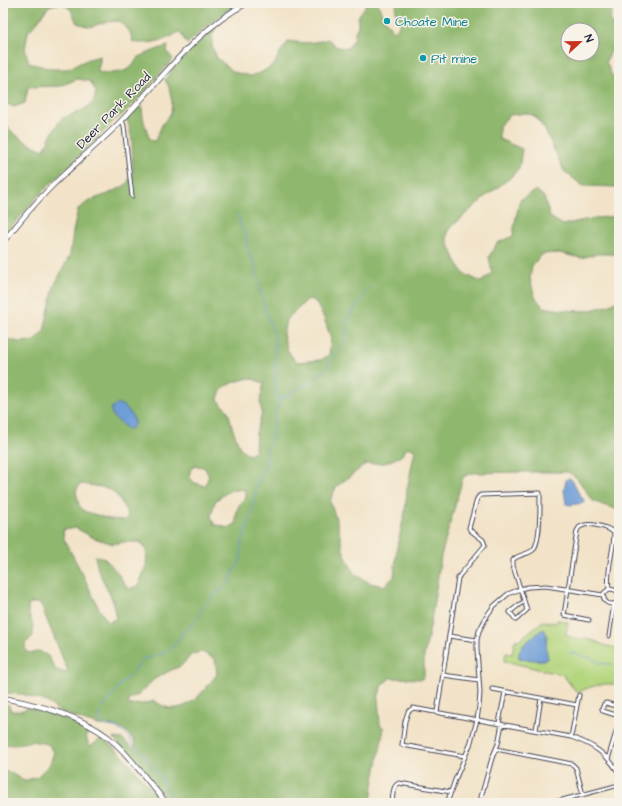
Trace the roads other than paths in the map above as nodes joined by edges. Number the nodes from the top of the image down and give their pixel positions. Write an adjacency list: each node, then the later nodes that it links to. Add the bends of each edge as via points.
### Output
1 (247, 3): 2 (street, Deer Park Road, via 227,15 182,53)
2 (122, 120): 3 (street); 4 (street, Deer Park Road, via 48,190)
3 (132, 196)
4 (3, 242)
5 (520, 589): 7 (street, via 546,586); 11 (street); 14 (street, via 513,560 536,547 541,514 540,493 481,494 477,498 469,528 485,545 459,576); 16 (street, via 508,594 494,606 483,622)
6 (609, 589): 7 (street, via 614,533 605,527 586,525 577,531); 8 (street); 9 (street, via 614,589)
7 (568, 590): 8 (street); 13 (street, via 564,615)
8 (604, 595): 12 (street, via 606,603)
9 (619, 595)
10 (619, 598): 12 (street)
11 (524, 602): 11 (street, via 527,610 516,620 510,612)
12 (614, 604): 15 (street)
13 (589, 620)
14 (449, 636): 16 (street); 17 (street)
15 (609, 636)
16 (477, 640): 18 (street)
17 (443, 675): 18 (street); 26 (street)
18 (479, 680): 28 (street)
19 (492, 689): 20 (street)
20 (505, 692): 23 (street); 30 (street)
21 (579, 695): 24 (street)
22 (3, 698): 41 (street, via 46,708 80,721 103,734 117,744)
23 (541, 698): 24 (street); 31 (street)
24 (577, 705): 32 (street)
25 (619, 707): 27 (street, via 606,703 602,709 603,712)
26 (437, 712): 28 (street); 34 (street, via 413,708 409,710 402,745)
27 (619, 716)
28 (477, 720): 30 (street); 34 (street)
29 (619, 722): 35 (street)
30 (501, 724): 31 (street); 33 (street)
31 (536, 730): 32 (street)
32 (571, 737): 35 (street, via 593,746)
33 (496, 749): 39 (street, via 572,764 576,768); 40 (street)
34 (465, 756): 38 (street)
35 (608, 759): 36 (street)
36 (619, 773)
37 (619, 785): 39 (street)
38 (451, 792): 42 (street, via 399,783 394,788); 43 (street)
39 (583, 795): 44 (street)
40 (481, 797)
41 (167, 803)
42 (392, 803)
43 (447, 803)
44 (551, 803)

